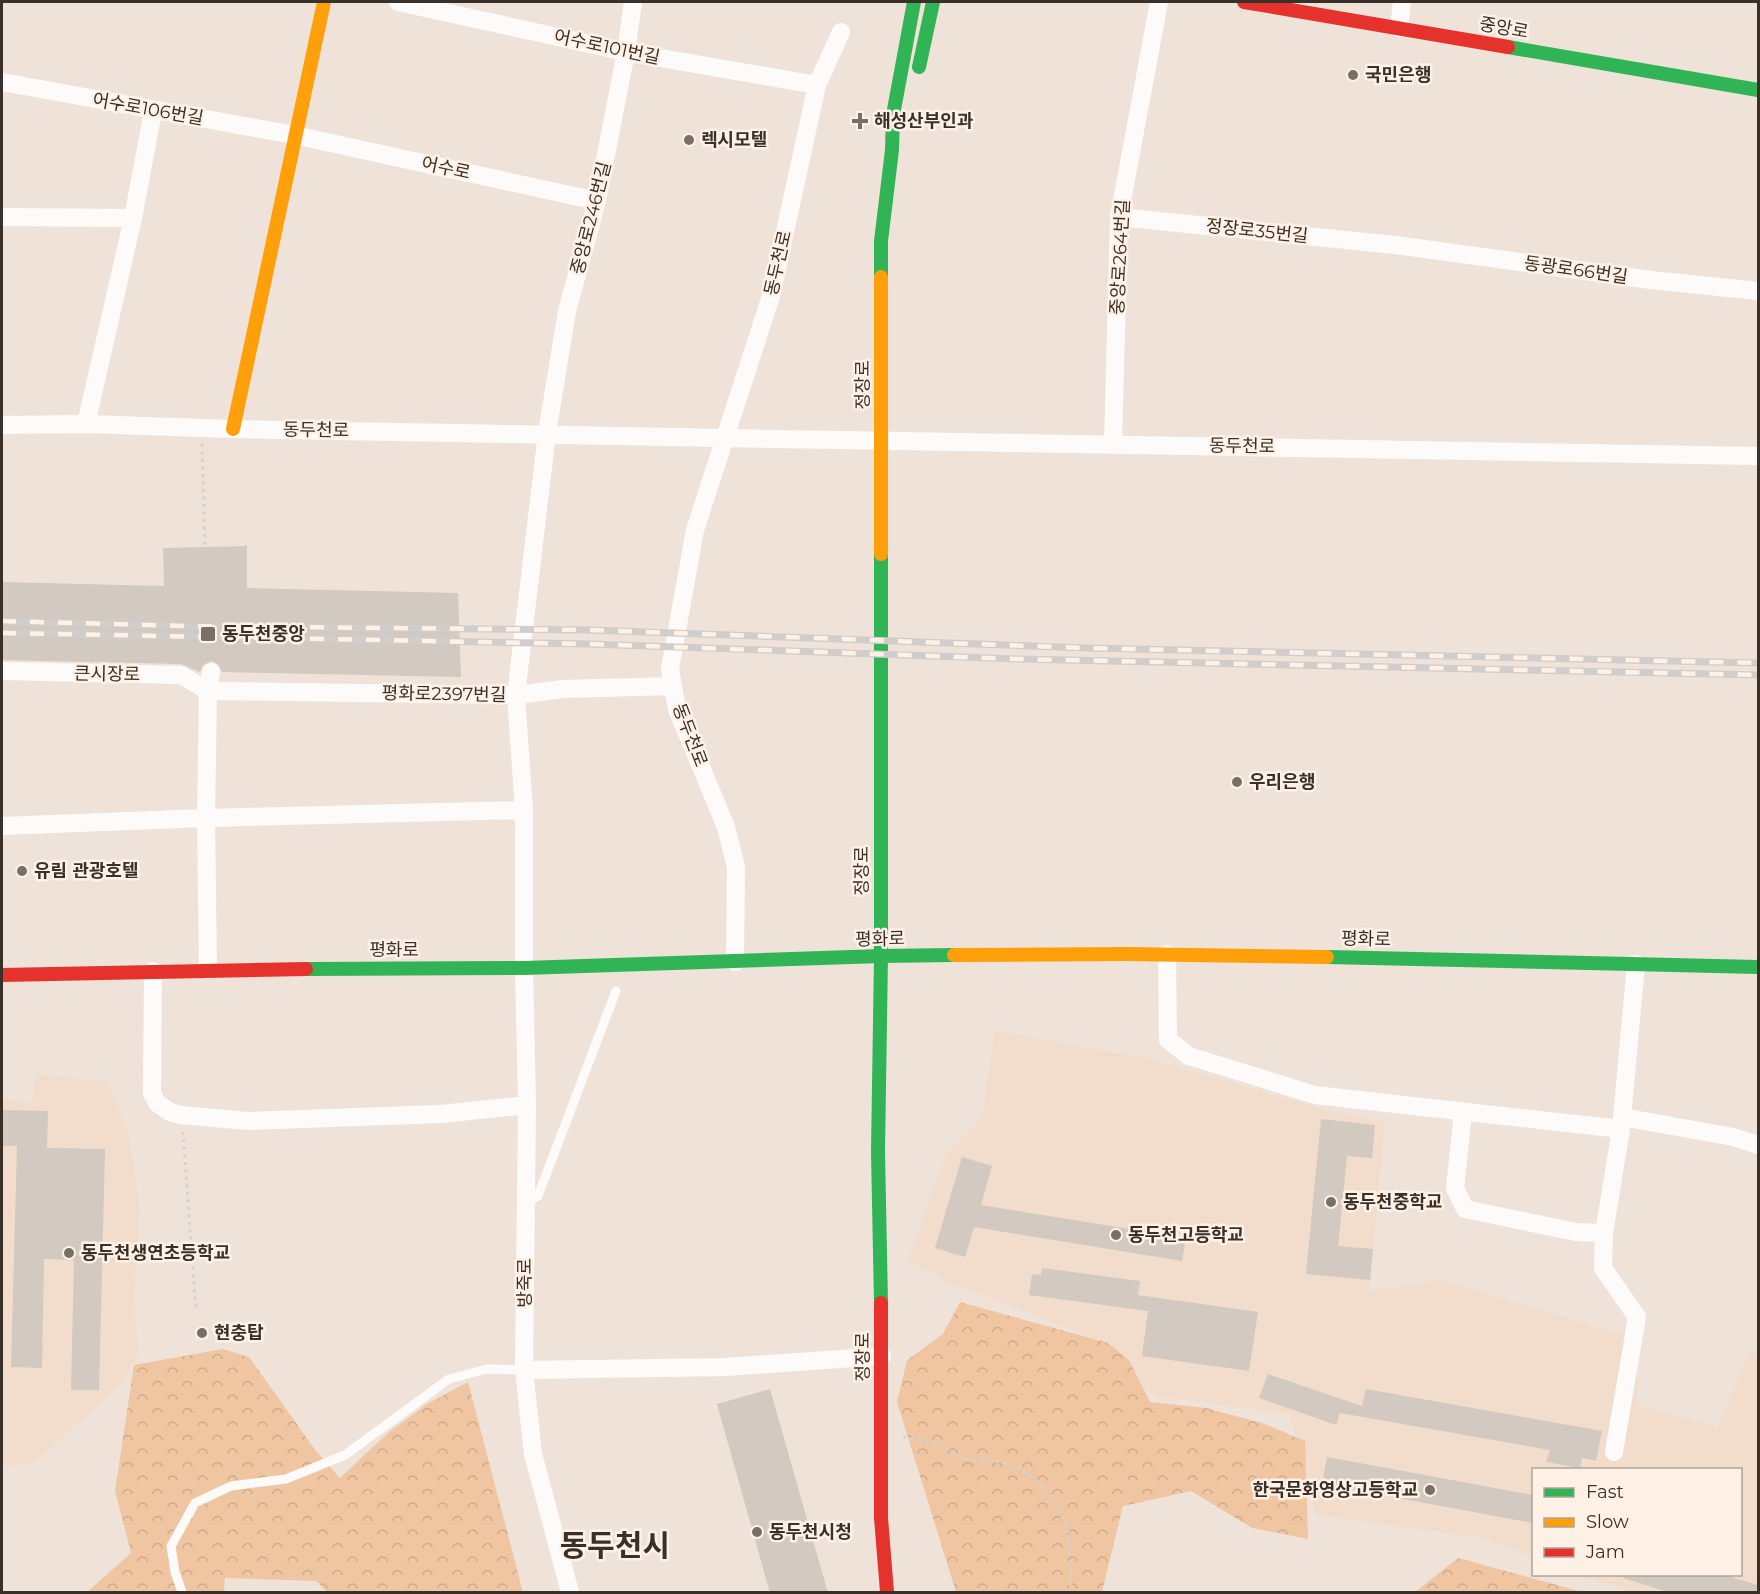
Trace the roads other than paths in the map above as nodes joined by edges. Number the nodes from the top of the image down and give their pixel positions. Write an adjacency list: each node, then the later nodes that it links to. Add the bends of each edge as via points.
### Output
1 (324, 2): 18 (street)
2 (398, 2): 11 (street, 어수로101번길)
3 (633, 2): 11 (street, 중앙로246번길)
4 (914, 2): 19 (street, via 893,115)
5 (933, 2): 13 (street)
6 (1159, 2): 22 (street, 중앙로264번길)
7 (1244, 2): 9 (street, 중앙로)
8 (1402, 2): 9 (street)
9 (1399, 28): 15 (street, 중앙로)
10 (842, 32): 14 (street, 동두천로)
11 (626, 52): 14 (street, 어수로101번길); 20 (street, 중앙로246번길)
12 (2, 82): 16 (street, 어수로106번길)
13 (916, 82)
14 (817, 85): 30 (street, 동두천로, via 771,296)
15 (1758, 90)
16 (153, 111): 18 (street, 어수로106번길); 23 (street)
17 (905, 122): 19 (street)
18 (294, 135): 20 (street, 어수로); 28 (street)
19 (892, 150): 31 (street, 정장로, via 881,241)
20 (597, 201): 29 (street, 중앙로246번길, via 567,311)
21 (2, 217): 23 (street)
22 (1119, 217): 24 (street, 정장로35번길); 32 (street, 중앙로264번길)
23 (133, 218): 26 (street)
24 (1395, 245): 25 (street, 동광로66번길)
25 (1758, 291)
26 (86, 424): 27 (street, 동두천로); 28 (street, 동두천로)
27 (2, 425)
28 (233, 429): 29 (street, 동두천로)
29 (547, 433): 30 (street, 동두천로); 38 (street)
30 (726, 438): 31 (street, 동두천로); 36 (street, 동두천로, via 695,530 670,669)
31 (881, 440): 32 (street, 동두천로); 43 (street, 정장로)
32 (1113, 444): 33 (street, 동두천로)
33 (1758, 456)
34 (2, 671): 37 (street, 큰시장로, via 181,675)
35 (212, 672): 37 (street)
36 (673, 686): 38 (street, via 563,689); 44 (street, 동두천로, via 677,709 726,827 736,867)
37 (208, 691): 38 (street, 평화로2397번길); 40 (street)
38 (516, 695): 39 (street, 평화로2397번길)
39 (524, 810): 40 (street); 47 (street, 평화로2397번길)
40 (206, 818): 41 (street); 48 (street)
41 (2, 826)
42 (1167, 954): 43 (street, 평화로); 45 (street, 평화로); 53 (street, via 1168,1040 1189,1056 1315,1095)
43 (881, 956): 44 (street, 평화로); 58 (street, 정장로, via 878,1152)
44 (735, 962): 47 (street, 평화로)
45 (1636, 964): 46 (street, 평화로); 54 (street)
46 (1758, 967)
47 (524, 968): 48 (street, 평화로); 52 (street, 방죽로)
48 (208, 969): 49 (street, 평화로)
49 (153, 971): 50 (street, 평화로); 52 (street, via 152,1093 157,1103 170,1112 265,1121 441,1114)
50 (2, 975)
51 (616, 991): 56 (lane, via 538,1196)
52 (527, 1105): 56 (street, 방죽로)
53 (1462, 1113): 54 (street); 57 (street, via 1455,1188 1465,1209 1576,1232)
54 (1621, 1123): 55 (street, via 1733,1137); 57 (street)
55 (1758, 1145)
56 (525, 1203): 59 (street, 방죽로)
57 (1604, 1233): 60 (street, via 1603,1268 1637,1317)
58 (882, 1356): 59 (street, via 726,1367); 63 (street, 정장로, via 881,1518)
59 (524, 1370): 61 (lane, via 487,1369 449,1380 345,1455 286,1479 231,1486 195,1503 171,1546); 62 (street, 방죽로, via 533,1454)
60 (1614, 1452)
61 (182, 1593)
62 (570, 1593)
63 (887, 1593)

